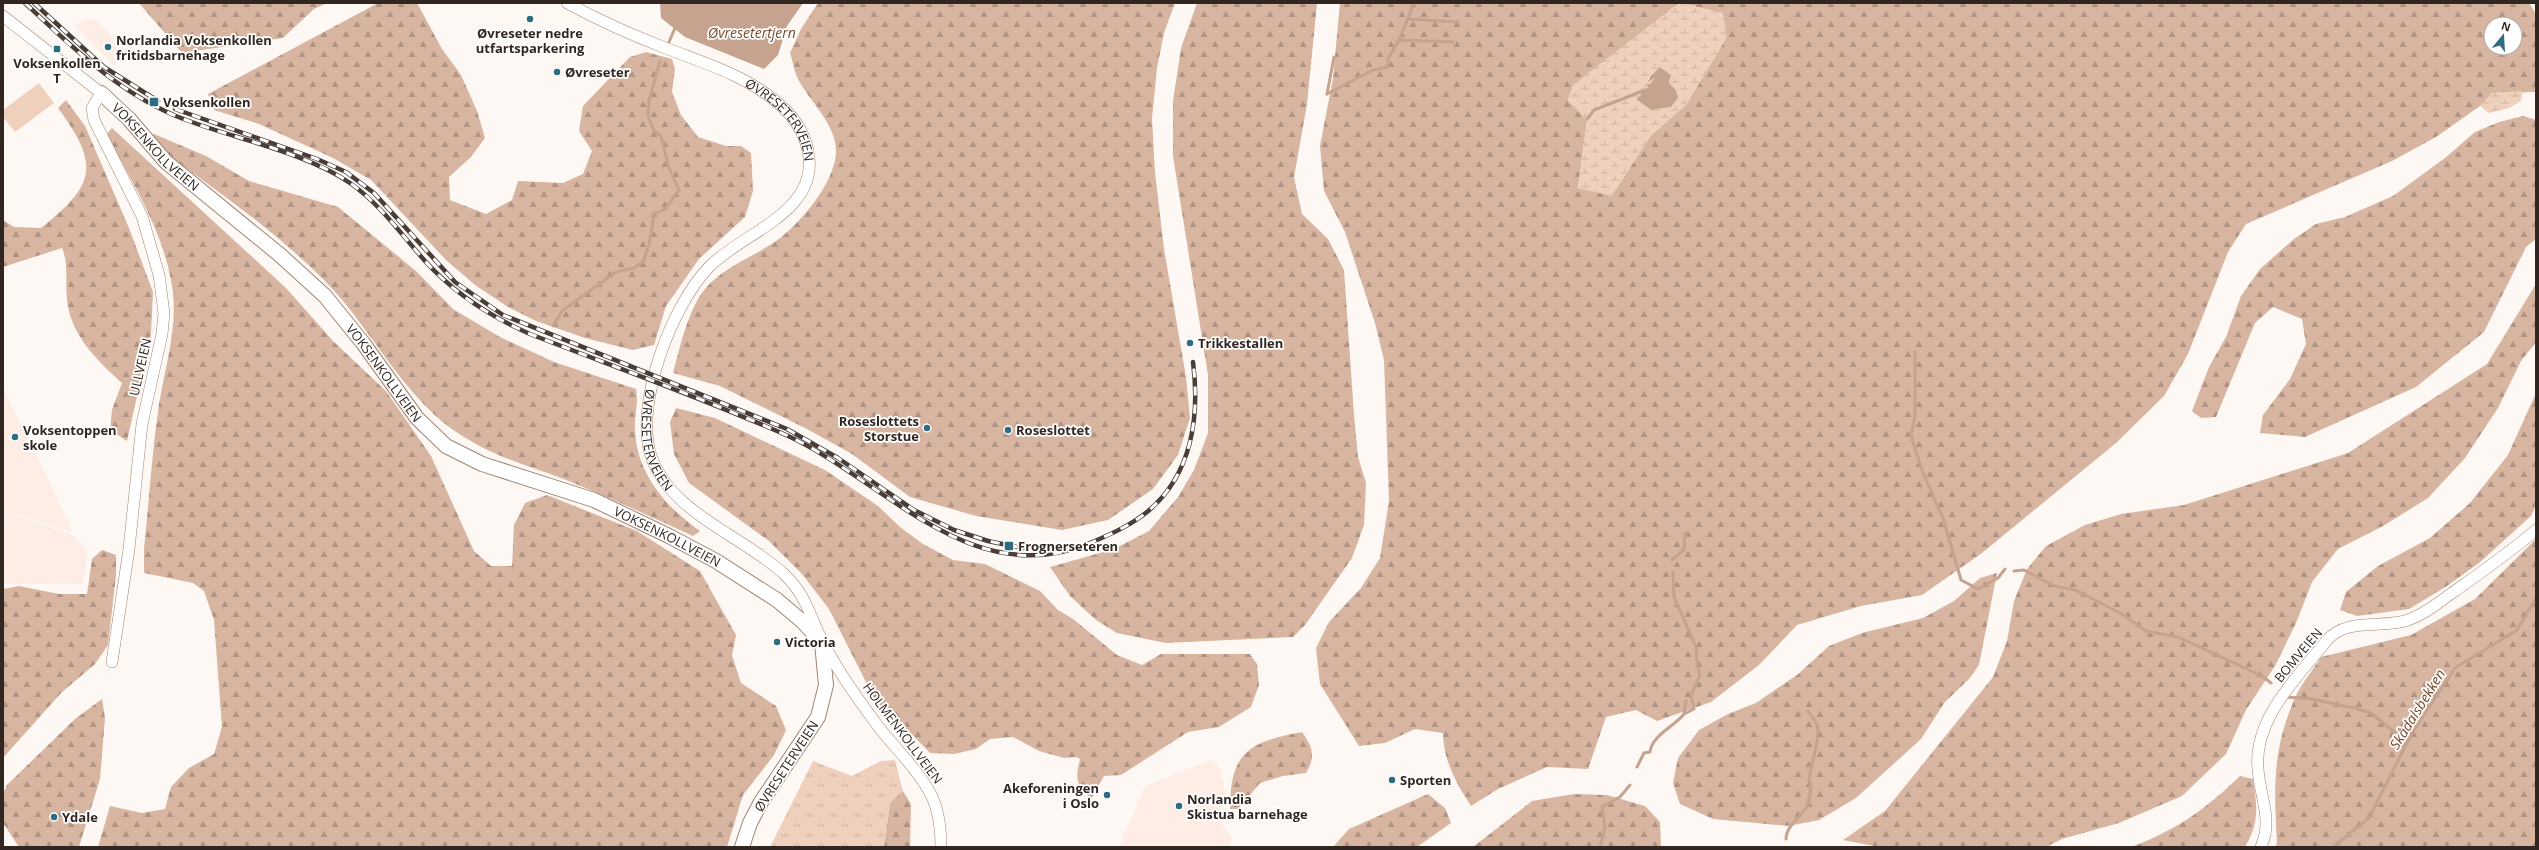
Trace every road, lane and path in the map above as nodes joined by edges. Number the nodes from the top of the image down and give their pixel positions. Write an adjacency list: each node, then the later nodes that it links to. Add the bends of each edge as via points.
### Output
1 (568, 3): 5 (street, ØVRESETERVEIEN, via 619,29 750,84 784,108 804,136 810,162 806,185 798,198 785,213 712,264 678,309 667,335 652,388 647,429 652,458 666,484 686,503 770,562 792,583 811,611)
2 (3, 16): 3 (street, VOKSENKOLLVEIEN)
3 (101, 93): 5 (main road, VOKSENKOLLVEIEN, via 129,119 166,162 280,255 325,296 363,343 417,418 446,446 482,464 594,500 716,560 777,600 803,622); 6 (street, ULLVEIEN, via 92,108 94,120 142,216 159,275 164,314 142,424 129,549)
4 (2536, 530): 9 (street, BOMVEIEN, via 2494,564 2417,616 2396,623 2345,628 2327,640 2281,698 2263,734 2258,769 2267,824)
5 (822, 643): 7 (main road, ØVRESETERVEIEN, via 826,685 818,717 761,802); 8 (street, HOLMENKOLLVEIEN, via 876,724 929,791 938,816)
6 (112, 662)
7 (742, 847)
8 (941, 847)
9 (2261, 847)

